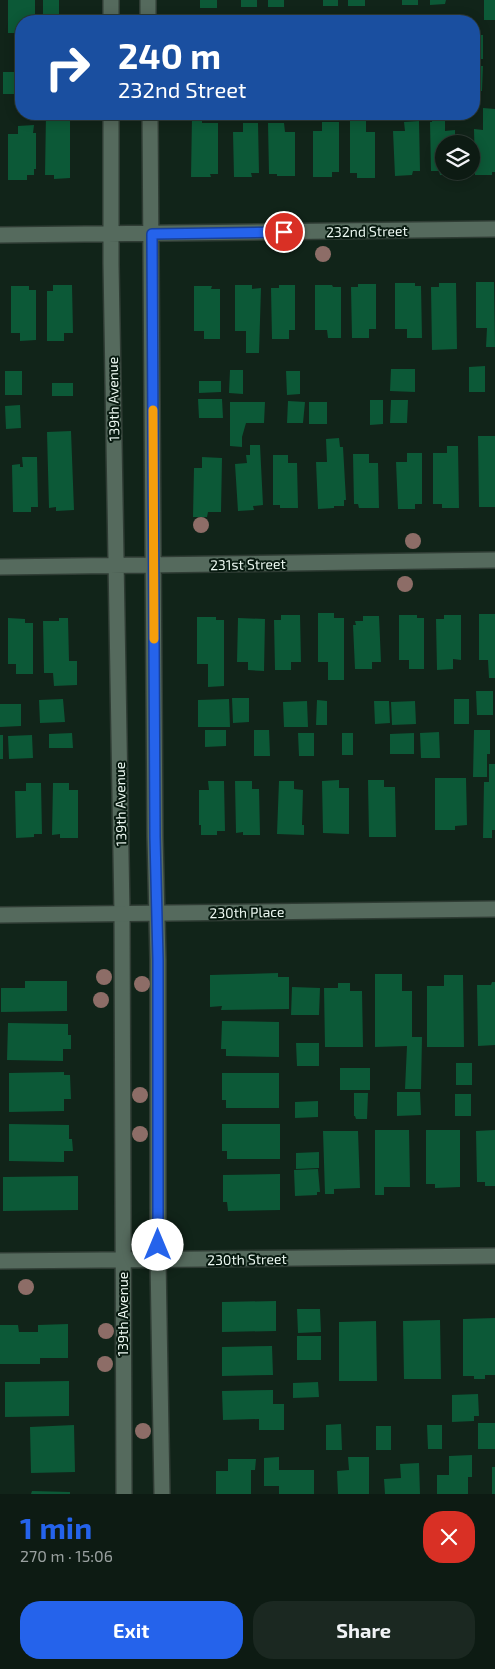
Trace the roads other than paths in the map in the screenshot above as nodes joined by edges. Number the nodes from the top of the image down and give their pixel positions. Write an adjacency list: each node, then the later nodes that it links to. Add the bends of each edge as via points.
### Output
1 (111, 0): 3 (street)
2 (148, 0): 4 (street)
3 (111, 15)
4 (148, 15)
5 (111, 120): 8 (street, 139th Avenue)
6 (150, 120): 9 (street)
7 (495, 229): 9 (street, 232nd Street)
8 (110, 234): 9 (street, 232nd Street); 10 (street, 232nd Street); 13 (street, 139th Avenue)
9 (152, 234): 12 (street)
10 (0, 235)
11 (495, 560): 12 (street, 231st Street)
12 (154, 565): 13 (street, 231st Street); 17 (street)
13 (115, 566): 14 (street, 231st Street); 16 (street, 139th Avenue)
14 (0, 567)
15 (495, 910): 17 (street, 230th Place)
16 (122, 913): 17 (street, 230th Place); 18 (street, 230th Place); 20 (street, 139th Avenue)
17 (158, 913): 21 (street)
18 (0, 915)
19 (495, 1256): 21 (street, 230th Street)
20 (122, 1260): 21 (street, 230th Street); 22 (street, 230th Street); 23 (street, 139th Avenue)
21 (158, 1260): 24 (street)
22 (0, 1261)
23 (124, 1494)
24 (162, 1494)

